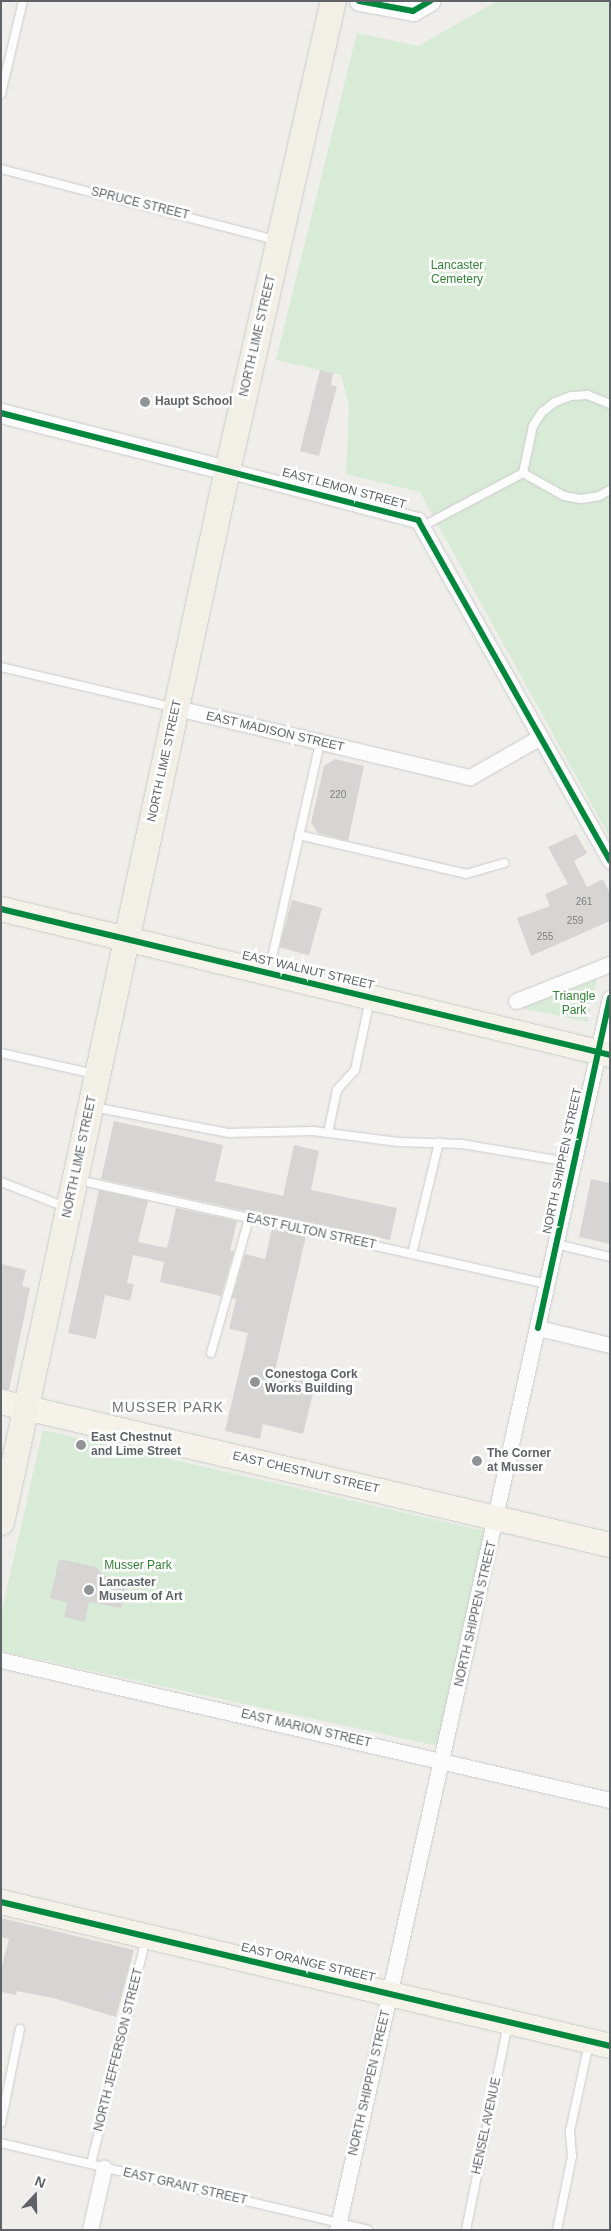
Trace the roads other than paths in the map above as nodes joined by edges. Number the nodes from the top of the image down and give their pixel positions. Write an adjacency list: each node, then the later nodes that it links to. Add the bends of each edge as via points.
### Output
1 (22, 1): 5 (lane)
2 (333, 1): 7 (highway, NORTH LIME STREET)
3 (359, 1): 4 (street, via 413,11)
4 (430, 1)
5 (1, 94)
6 (1, 169): 7 (lane, SPRUCE STREET)
7 (279, 241): 10 (highway, NORTH LIME STREET)
8 (610, 404): 11 (lane, via 588,395 555,402 542,412 533,426)
9 (1, 413): 10 (street, EAST LEMON STREET)
10 (227, 470): 13 (street, EAST LEMON STREET, via 418,520); 15 (highway, NORTH LIME STREET)
11 (522, 473): 12 (lane, via 564,496 581,499); 13 (lane)
12 (610, 490)
13 (423, 526): 16 (street)
14 (1, 667): 15 (lane, EAST MADISON STREET)
15 (177, 708): 17 (street, EAST MADISON STREET); 22 (highway, NORTH LIME STREET)
16 (540, 737): 17 (street, EAST MADISON STREET, via 470,777); 19 (street)
17 (320, 743): 18 (lane)
18 (300, 835): 20 (lane, via 466,874); 24 (lane)
19 (610, 861)
20 (504, 864)
21 (1, 909): 22 (main road, EAST WALNUT STREET)
22 (128, 940): 24 (main road, EAST WALNUT STREET); 30 (highway, NORTH LIME STREET)
23 (610, 964): 27 (street)
24 (268, 973): 25 (main road, EAST WALNUT STREET)
25 (370, 997): 29 (main road, EAST WALNUT STREET); 32 (lane, via 355,1070 337,1090)
26 (610, 998): 29 (street, NORTH SHIPPEN STREET)
27 (516, 1001)
28 (1, 1052): 30 (lane)
29 (603, 1054): 34 (street, NORTH SHIPPEN STREET)
30 (98, 1075): 31 (highway, NORTH LIME STREET)
31 (91, 1107): 32 (lane, via 228,1133); 35 (highway, NORTH LIME STREET)
32 (328, 1133): 33 (lane, via 398,1142)
33 (439, 1142): 34 (lane); 40 (lane)
34 (574, 1163): 39 (street, NORTH SHIPPEN STREET)
35 (76, 1180): 37 (highway, NORTH LIME STREET); 38 (lane, EAST FULTON STREET)
36 (1, 1182): 37 (lane)
37 (69, 1209): 47 (highway, NORTH LIME STREET)
38 (249, 1219): 40 (lane, EAST FULTON STREET); 45 (lane)
39 (556, 1244): 41 (lane); 42 (street, NORTH SHIPPEN STREET)
40 (412, 1254): 42 (lane, EAST FULTON STREET)
41 (610, 1257)
42 (548, 1284): 43 (street, NORTH SHIPPEN STREET)
43 (538, 1328): 44 (street); 48 (street, NORTH SHIPPEN STREET)
44 (610, 1345)
45 (211, 1353)
46 (1, 1402): 47 (main road, EAST CHESTNUT STREET)
47 (26, 1407): 48 (main road, EAST CHESTNUT STREET); 49 (highway, NORTH LIME STREET)
48 (497, 1519): 50 (main road, EAST CHESTNUT STREET); 52 (street, NORTH SHIPPEN STREET)
49 (1, 1522)
50 (610, 1546)
51 (1, 1660): 52 (street, EAST MARION STREET)
52 (442, 1760): 53 (street, EAST MARION STREET); 56 (street, NORTH SHIPPEN STREET)
53 (610, 1800)
54 (1, 1902): 55 (main road, EAST ORANGE STREET)
55 (146, 1936): 56 (main road, EAST ORANGE STREET); 62 (lane, NORTH JEFFERSON STREET)
56 (390, 1994): 57 (main road, EAST ORANGE STREET); 63 (street, NORTH SHIPPEN STREET)
57 (508, 2022): 59 (main road, EAST ORANGE STREET); 66 (lane, HENSEL AVENUE)
58 (20, 2029): 60 (lane)
59 (599, 2044): 67 (lane, via 570,2131 572,2156)
60 (1, 2123)
61 (1, 2143): 62 (lane, EAST GRANT STREET)
62 (98, 2166): 63 (lane, EAST GRANT STREET); 64 (street, NORTH JEFFERSON STREET)
63 (338, 2226): 65 (lane, EAST GRANT STREET)
64 (90, 2230)
65 (368, 2230)
66 (466, 2230)
67 (557, 2230)

